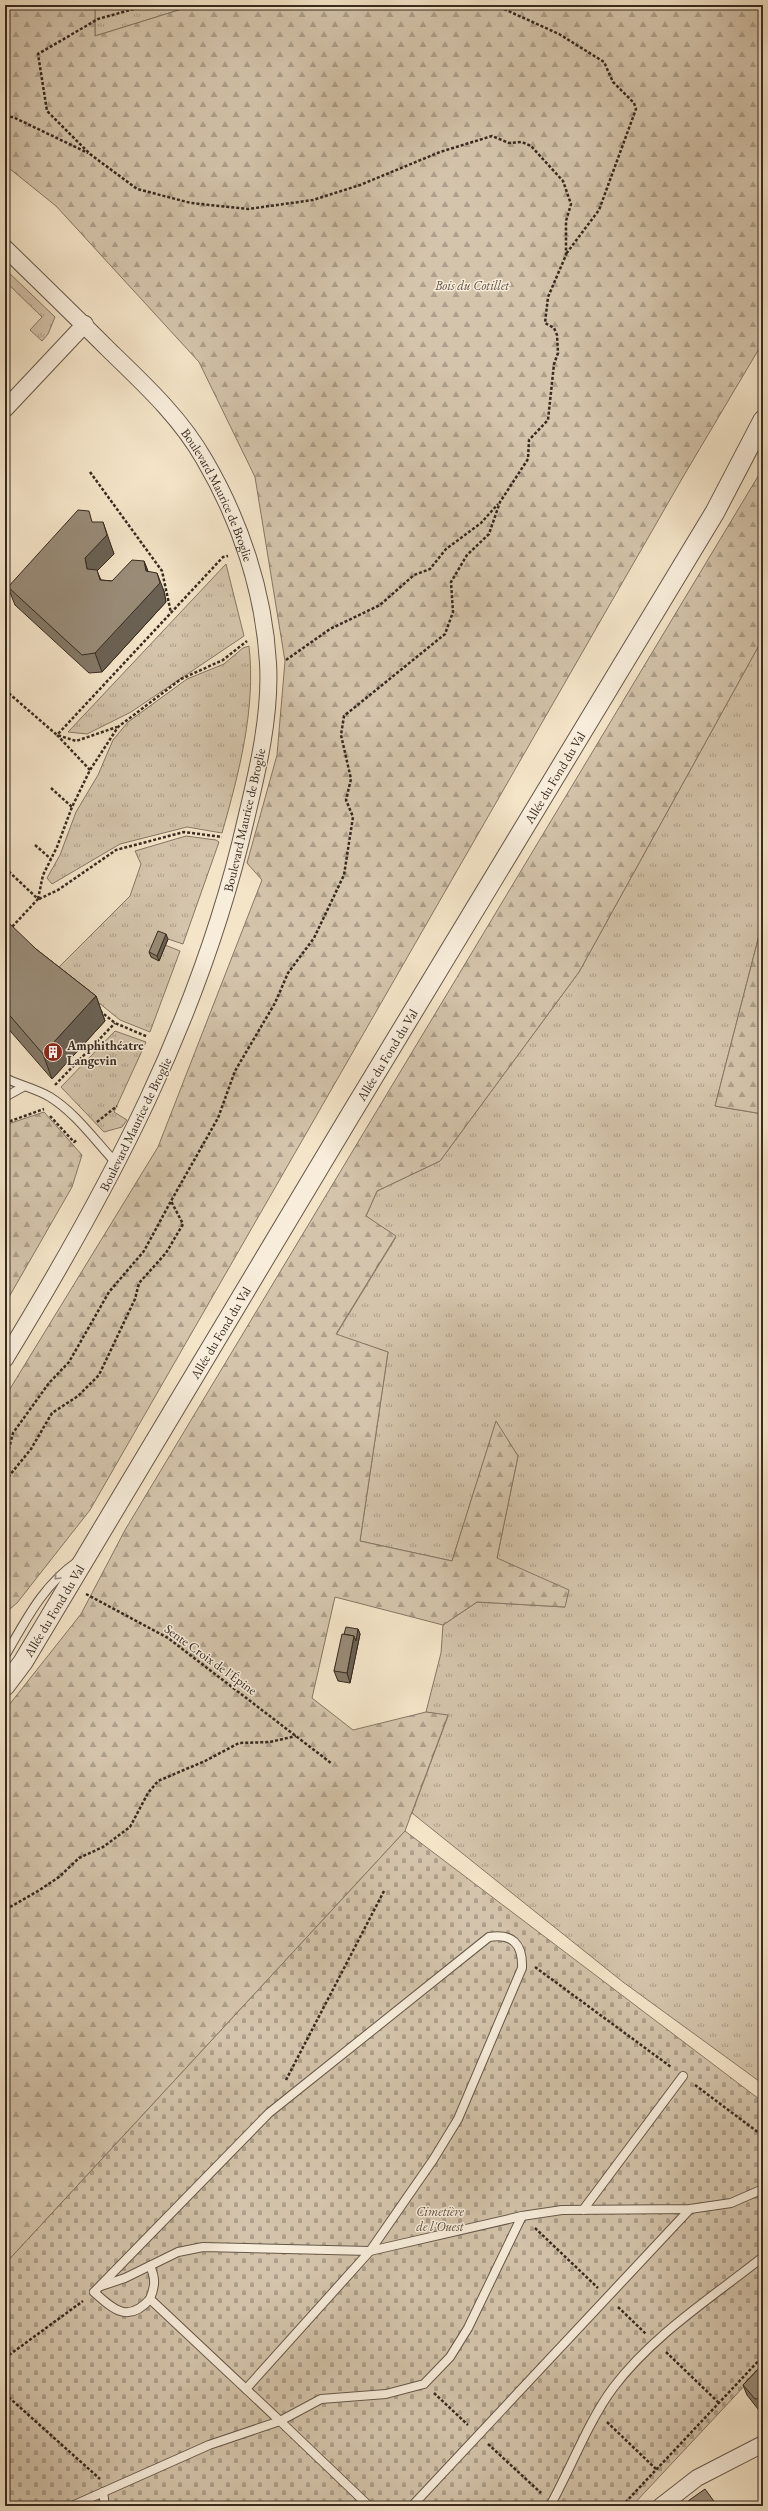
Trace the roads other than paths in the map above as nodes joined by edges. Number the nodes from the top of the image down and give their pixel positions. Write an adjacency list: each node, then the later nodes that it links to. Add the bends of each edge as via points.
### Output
1 (5, 248): 2 (street, Boulevard Maurice de Broglie)
2 (85, 324): 3 (street); 8 (street, Boulevard Maurice de Broglie, via 161,400 203,456 230,510 245,549 264,628 268,663 267,703 261,742 227,895 189,1006 146,1106)
3 (5, 409)
4 (763, 420): 10 (street, Allée du Fond du Val, via 715,512)
5 (5, 1078): 6 (lane)
6 (23, 1087): 7 (lane); 8 (lane, via 49,1096 63,1106)
7 (5, 1098)
8 (117, 1164): 9 (street, Boulevard Maurice de Broglie)
9 (5, 1359)
10 (88, 1554): 11 (lane, one-way to 11, via 61,1573 44,1592); 12 (street, Allée du Fond du Val, via 24,1662)
11 (5, 1656)
12 (5, 1686)
13 (683, 2076): 16 (lane)
14 (763, 2189): 15 (lane, via 730,2203)
15 (690, 2209): 16 (lane); 30 (lane)
16 (583, 2210): 17 (lane, via 562,2210)
17 (522, 2216): 18 (lane); 24 (lane, via 468,2328 450,2357 424,2384 386,2394 322,2399)
18 (370, 2251): 20 (lane, via 203,2247 178,2252); 21 (lane, via 458,2119 522,1968 522,1957 518,1946 512,1940 500,1935 489,1937 269,2113); 23 (lane)
19 (763, 2257): 31 (lane, via 655,2342 612,2389)
20 (150, 2266): 21 (lane, via 102,2285); 22 (lane, via 155,2276 155,2286)
21 (94, 2292): 22 (lane, via 120,2312 129,2313)
22 (150, 2299): 23 (lane)
23 (246, 2390): 24 (lane)
24 (280, 2421): 26 (lane, via 209,2445); 29 (lane)
25 (763, 2444): 32 (street, via 698,2478)
26 (103, 2492): 27 (lane); 28 (lane)
27 (72, 2506)
28 (105, 2506)
29 (369, 2506)
30 (412, 2506)
31 (550, 2506)
32 (661, 2506)

